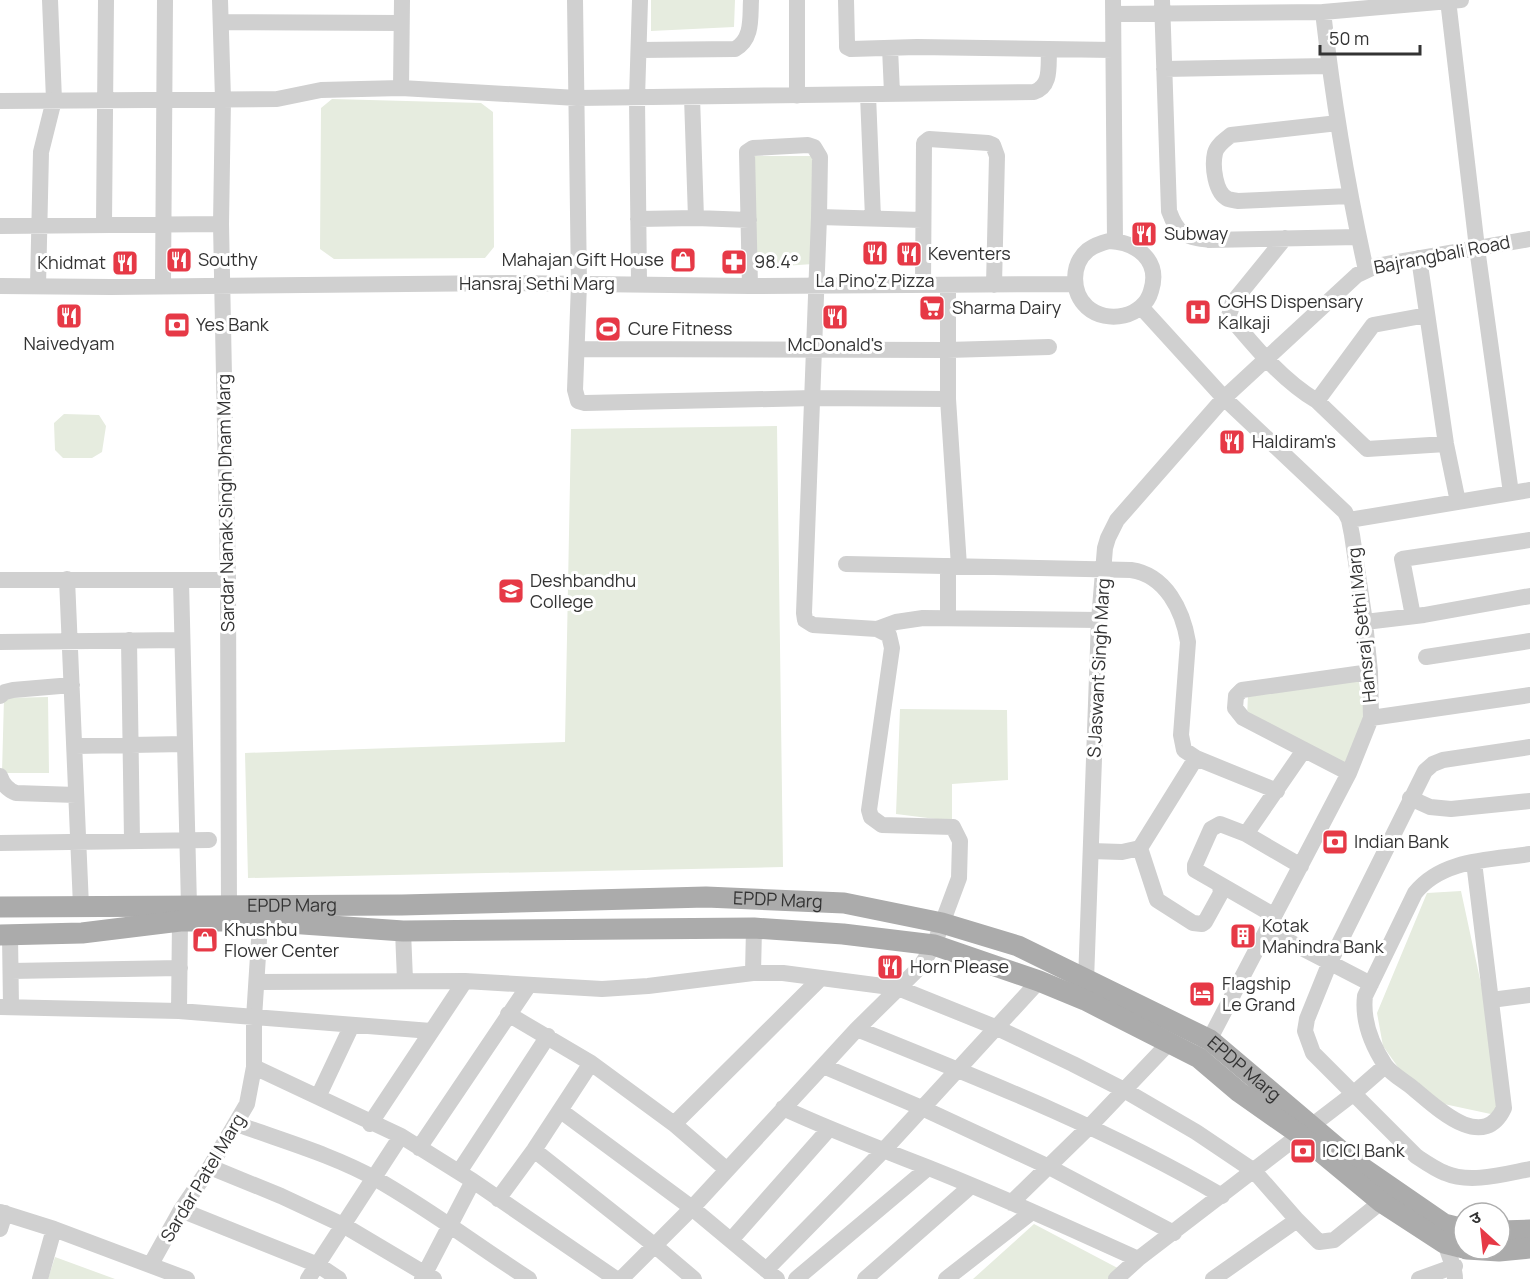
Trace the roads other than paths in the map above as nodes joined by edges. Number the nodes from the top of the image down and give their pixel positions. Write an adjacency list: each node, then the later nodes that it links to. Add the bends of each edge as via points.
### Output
1 (50, 0): 32 (street)
2 (106, 0): 34 (street)
3 (165, 0): 35 (street)
4 (220, 0): 16 (street, Sardar Nanak Singh Dham Marg)
5 (402, 0): 17 (street)
6 (575, 0): 29 (street)
7 (640, 0): 19 (street)
8 (751, 0): 19 (street, via 749,32 744,44 735,49)
9 (797, 0): 27 (street)
10 (846, 0): 18 (street, via 847,47)
11 (1452, 1): 12 (street); 53 (street)
12 (1380, 4): 15 (street)
13 (1113, 7): 14 (street); 21 (street)
14 (1162, 8): 15 (street); 23 (street)
15 (1323, 12): 22 (street)
16 (221, 22): 17 (street); 31 (street, Sardar Nanak Singh Dham Marg)
17 (402, 23): 24 (street)
18 (890, 48): 20 (street); 25 (street)
19 (639, 50): 30 (street)
20 (1049, 50): 21 (street); 25 (street, via 1047,82 1034,92)
21 (1113, 50): 52 (street)
22 (1329, 66): 23 (street); 36 (street)
23 (1164, 69): 50 (street, via 1169,212 1178,231 1209,240)
24 (401, 88): 29 (street); 31 (street, via 321,90 277,99)
25 (892, 93): 26 (street)
26 (868, 95): 27 (street); 40 (street)
27 (797, 96): 28 (street)
28 (692, 97): 30 (street); 38 (street)
29 (577, 98): 30 (street); 57 (street)
30 (637, 98): 41 (street)
31 (223, 99): 35 (street); 46 (street, Sardar Nanak Singh Dham Marg)
32 (54, 100): 33 (street); 34 (street); 47 (street, via 40,152)
33 (0, 101)
34 (105, 101): 35 (street); 44 (street)
35 (165, 101): 45 (street)
36 (1338, 123): 37 (street); 37 (street, via 1231,135 1215,152 1214,164 1218,187 1228,199)
37 (1350, 196): 49 (street)
38 (696, 218): 41 (street); 42 (street)
39 (819, 218): 40 (street); 42 (street, via 820,156 814,147 808,146 749,149); 59 (street)
40 (873, 218): 43 (street)
41 (638, 219): 56 (street)
42 (749, 220): 67 (street)
43 (922, 220): 60 (street); 62 (street, via 925,142 958,140 993,146 997,156)
44 (104, 224): 45 (street); 47 (street)
45 (164, 224): 46 (street); 65 (street)
46 (221, 224): 66 (street, Sardar Nanak Singh Dham Marg)
47 (40, 225): 48 (street); 64 (street)
48 (0, 226)
49 (1358, 237): 50 (street); 55 (street)
50 (1285, 238): 74 (street, via 1230,308 1228,316)
51 (1530, 239): 53 (street, Bajrangbali Road)
52 (1114, 241): 58 (street, via 1097,244 1086,252 1079,262); 68 (street, via 1140,250 1151,267 1153,287)
53 (1478, 248): 54 (street, Bajrangbali Road); 81 (street)
54 (1419, 258): 55 (street, Bajrangbali Road); 69 (street)
55 (1366, 270): 74 (street, Bajrangbali Road)
56 (639, 283): 57 (street, Hansraj Sethi Marg); 67 (street, Hansraj Sethi Marg)
57 (579, 284): 66 (street, Hansraj Sethi Marg); 71 (street)
58 (1075, 284): 62 (street, Hansraj Sethi Marg); 68 (street, via 1085,306 1101,314 1125,316)
59 (817, 285): 60 (street, Hansraj Sethi Marg); 67 (street, Hansraj Sethi Marg); 72 (street)
60 (922, 285): 61 (street, Hansraj Sethi Marg)
61 (948, 285): 62 (street, Hansraj Sethi Marg); 73 (street)
62 (994, 285)
63 (0, 286): 64 (street, Hansraj Sethi Marg)
64 (38, 286): 65 (street, Hansraj Sethi Marg)
65 (163, 286): 66 (street, Hansraj Sethi Marg)
66 (223, 286): 91 (street, Sardar Nanak Singh Dham Marg)
67 (750, 286)
68 (1142, 308): 76 (street)
69 (1426, 315): 78 (street, via 1373,325); 79 (street)
70 (1049, 347): 73 (street)
71 (577, 349): 72 (street); 75 (street, via 575,395 585,403)
72 (815, 350): 73 (street); 75 (street)
73 (947, 350): 77 (street)
74 (1266, 359): 76 (street, Bajrangbali Road); 78 (street)
75 (814, 398): 77 (street); 97 (street, via 805,620 818,626)
76 (1224, 398): 83 (street, via 1339,506); 87 (street, S Jaswant Singh Marg, via 1117,520 1106,548)
77 (948, 399): 86 (street)
78 (1317, 401): 79 (street, via 1366,449)
79 (1446, 444): 82 (street)
80 (1530, 490): 81 (street)
81 (1511, 493): 82 (street)
82 (1458, 502): 83 (street)
83 (1349, 520): 96 (street, Hansraj Sethi Marg)
84 (1530, 540): 93 (street, via 1402,559)
85 (846, 564): 86 (street)
86 (953, 566): 87 (street); 94 (street)
87 (1104, 569): 95 (street, S Jaswant Singh Marg); 114 (street, via 1147,574 1164,588 1182,615 1188,642 1181,741 1185,752)
88 (67, 579): 89 (street); 90 (street); 100 (street)
89 (0, 580)
90 (181, 580): 91 (street); 99 (street)
91 (228, 580): 137 (street, Sardar Nanak Singh Dham Marg)
92 (1530, 596): 93 (street)
93 (1413, 616): 96 (street)
94 (948, 618): 95 (street); 97 (street, via 911,619)
95 (1100, 620): 128 (street, S Jaswant Singh Marg)
96 (1365, 622): 104 (street, Hansraj Sethi Marg)
97 (877, 629): 138 (street, via 889,635 892,648 870,817 882,825 949,826 956,830 960,841 959,878)
98 (129, 640): 99 (street); 100 (street); 110 (street)
99 (182, 640): 109 (street)
100 (70, 641): 102 (street); 105 (street)
101 (1530, 641): 103 (street)
102 (0, 642)
103 (1426, 657)
104 (1370, 672): 108 (street, Hansraj Sethi Marg); 113 (street, via 1238,693 1235,708 1239,715)
105 (72, 685): 107 (street, via 13,690); 111 (street)
106 (1530, 695): 108 (street)
107 (0, 696)
108 (1371, 718): 115 (street, Hansraj Sethi Marg)
109 (185, 744): 110 (street); 122 (street)
110 (131, 745): 111 (street); 123 (street)
111 (75, 746): 118 (street)
112 (1530, 747): 119 (street, via 1433,764)
113 (1305, 750): 115 (street); 117 (street)
114 (1196, 758): 117 (street); 127 (street)
115 (1349, 773): 131 (street, Hansraj Sethi Marg)
116 (0, 777): 118 (street, via 16,793)
117 (1277, 791): 121 (street)
118 (76, 795): 125 (street)
119 (1410, 798): 120 (street, via 1430,807 1451,809); 144 (street)
120 (1530, 801)
121 (1246, 834): 131 (street); 132 (street, via 1220,824 1211,829 1195,867)
122 (187, 839): 123 (street); 124 (street); 135 (street)
123 (132, 840): 125 (street)
124 (209, 840)
125 (78, 841): 126 (street); 133 (street)
126 (0, 843)
127 (1140, 848): 128 (street); 132 (street, via 1154,896 1193,923 1205,922 1221,893)
128 (1091, 851): 152 (street, S Jaswant Singh Marg)
129 (1530, 854): 130 (street)
130 (1474, 862): 154 (street, via 1449,868 1426,880 1415,893); 158 (street)
131 (1301, 866): 139 (street, Hansraj Sethi Marg)
132 (1220, 886): 139 (street)
133 (81, 906): 134 (main road, EPDP Marg); 135 (main road, EPDP Marg)
134 (0, 907)
135 (184, 913): 137 (main road, EPDP Marg); 142 (main road, EPDP Marg, via 82,933); 145 (street)
136 (261, 913): 137 (main road, EPDP Marg); 138 (main road, EPDP Marg, via 706,897 844,903); 141 (main road, EPDP Marg); 153 (street, Sardar Patel Marg)
137 (229, 914)
138 (942, 923): 143 (street); 152 (main road, EPDP Marg, via 1018,946)
139 (1271, 923): 144 (street); 168 (street, Hansraj Sethi Marg)
140 (754, 928): 141 (main road, EPDP Marg); 143 (main road, EPDP Marg); 147 (street)
141 (403, 931): 149 (street)
142 (5, 934): 146 (street)
143 (934, 945): 151 (main road, EPDP Marg); 156 (street, via 920,967)
144 (1330, 962): 154 (street); 177 (street, via 1305,1031 1313,1053)
145 (180, 968): 146 (street); 160 (street)
146 (11, 971): 159 (street)
147 (753, 973): 148 (street); 155 (street, via 614,989)
148 (820, 979): 156 (street); 184 (street)
149 (405, 980): 150 (street); 153 (street)
150 (465, 981): 155 (street); 166 (street)
151 (1039, 981): 164 (street); 169 (main road, EPDP Marg, via 1085,1000)
152 (1086, 981): 168 (main road, EPDP Marg)
153 (257, 982): 162 (street, Sardar Patel Marg)
154 (1371, 984): 172 (street, via 1365,996 1366,1020 1369,1035)
155 (529, 985): 161 (street)
156 (898, 988): 164 (street); 165 (street)
157 (1530, 995): 158 (street)
158 (1491, 1000): 172 (street, via 1504,1096 1499,1119 1487,1126 1460,1124)
159 (5, 1007): 160 (street)
160 (179, 1011): 162 (street)
161 (508, 1014): 167 (street); 189 (street)
162 (254, 1018): 163 (street); 174 (street, Sardar Patel Marg)
163 (352, 1025): 166 (street); 178 (street)
164 (995, 1027): 175 (street); 176 (street)
165 (856, 1029): 173 (street); 175 (street)
166 (430, 1031): 183 (street)
167 (548, 1036): 171 (street); 198 (street)
168 (1210, 1040): 170 (street, Hansraj Sethi Marg); 187 (main road, EPDP Marg)
169 (1168, 1044): 170 (main road, EPDP Marg); 176 (street)
170 (1199, 1058): 187 (main road, EPDP Marg, via 1239,1092)
171 (591, 1063): 181 (street); 184 (street)
172 (1385, 1065): 177 (street)
173 (823, 1066): 179 (street); 180 (street)
174 (254, 1067): 178 (street); 182 (street, Sardar Patel Marg, via 248,1104)
175 (957, 1069): 180 (street); 185 (street)
176 (1124, 1090): 185 (street); 197 (street)
177 (1353, 1094): 187 (street); 196 (street, via 1416,1156 1447,1174 1496,1176)
178 (318, 1097): 183 (street)
179 (783, 1108): 186 (street); 195 (street)
180 (922, 1108): 191 (street); 193 (street)
181 (561, 1111): 190 (street); 205 (street)
182 (237, 1124): 192 (street, Sardar Patel Marg); 199 (street, via 325,1155)
183 (370, 1124): 188 (street)
184 (674, 1124): 195 (street)
185 (1089, 1127): 193 (street); 201 (street)
186 (830, 1130): 191 (street); 216 (street)
187 (1305, 1130): 197 (street); 203 (main road, EPDP Marg); 218 (main road, EPDP Marg, via 1369,1173)
188 (401, 1136): 189 (street); 199 (street)
189 (419, 1148): 198 (street)
190 (534, 1150): 202 (street); 217 (street)
191 (883, 1151): 194 (street); 226 (street)
192 (210, 1167): 206 (street, Sardar Patel Marg); 210 (street)
193 (1049, 1167): 204 (street); 215 (street)
194 (928, 1168): 200 (street); 234 (street)
195 (726, 1169): 205 (street)
196 (1530, 1169)
197 (1254, 1171): 201 (street); 209 (street)
198 (466, 1177): 202 (street); 211 (street)
199 (375, 1179): 210 (street); 211 (street)
200 (971, 1186): 204 (street); 235 (street)
201 (1222, 1197): 215 (street)
202 (498, 1199): 232 (street)
203 (1381, 1202): 209 (street, via 1329,1242 1319,1242); 219 (main road, EPDP Marg)
204 (1011, 1203): 207 (street)
205 (692, 1208): 216 (street); 217 (street)
206 (181, 1210): 224 (street, Sardar Patel Marg); 225 (street)
207 (1032, 1212): 223 (street); 236 (street)
208 (2, 1218): 212 (street)
209 (1297, 1220): 238 (street)
210 (344, 1225): 225 (street); 227 (street)
211 (451, 1225): 227 (street); 231 (street)
212 (54, 1229): 224 (street); 228 (street)
213 (1530, 1230): 214 (main road)
214 (1512, 1231)
215 (1174, 1233): 223 (street)
216 (731, 1240): 226 (street)
217 (654, 1245): 232 (street); 233 (street)
218 (1452, 1245)
219 (1452, 1246)
220 (1530, 1248): 221 (main road, EPDP Marg)
221 (1512, 1250)
222 (1452, 1251): 239 (street)
223 (1138, 1260): 237 (street)
224 (151, 1264): 229 (street)
225 (313, 1272): 230 (street)
226 (771, 1274)
227 (427, 1277)
228 (40, 1279)
229 (187, 1279)
230 (339, 1279)
231 (529, 1279)
232 (619, 1279)
233 (694, 1279)
234 (796, 1279)
235 (865, 1279)
236 (946, 1279)
237 (1116, 1279)
238 (1213, 1279)
239 (1419, 1279)

